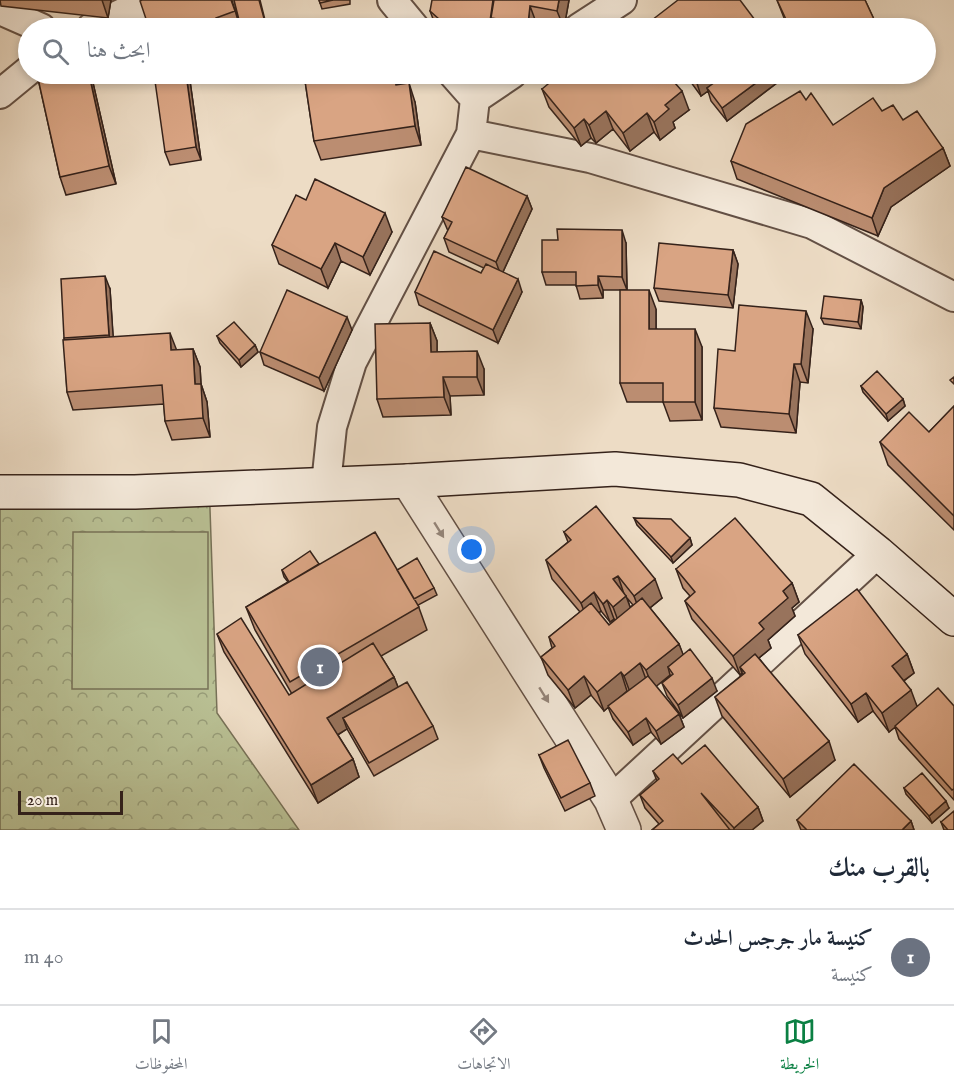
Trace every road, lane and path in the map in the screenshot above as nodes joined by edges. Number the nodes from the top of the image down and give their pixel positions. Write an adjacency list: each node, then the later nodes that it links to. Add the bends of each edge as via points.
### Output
1 (150, 0): 6 (street)
2 (392, 0): 7 (street)
3 (621, 0): 8 (street)
4 (0, 10): 5 (street)
5 (18, 18)
6 (112, 18)
7 (407, 18)
8 (594, 18)
9 (18, 79): 12 (street)
10 (462, 84): 13 (street)
11 (497, 84): 13 (street)
12 (0, 94)
13 (475, 99): 14 (street)
14 (471, 134): 15 (street, via 590,158 812,224); 17 (street, via 352,362 332,427)
15 (954, 297)
16 (408, 481): 17 (main road); 19 (main road, via 615,469 739,480 811,500); 21 (main road, one-way to 21)
17 (326, 484): 18 (main road, via 135,492)
18 (0, 492)
19 (878, 553): 20 (main road); 21 (street)
20 (954, 619)
21 (611, 801): 22 (main road)
22 (624, 830)

